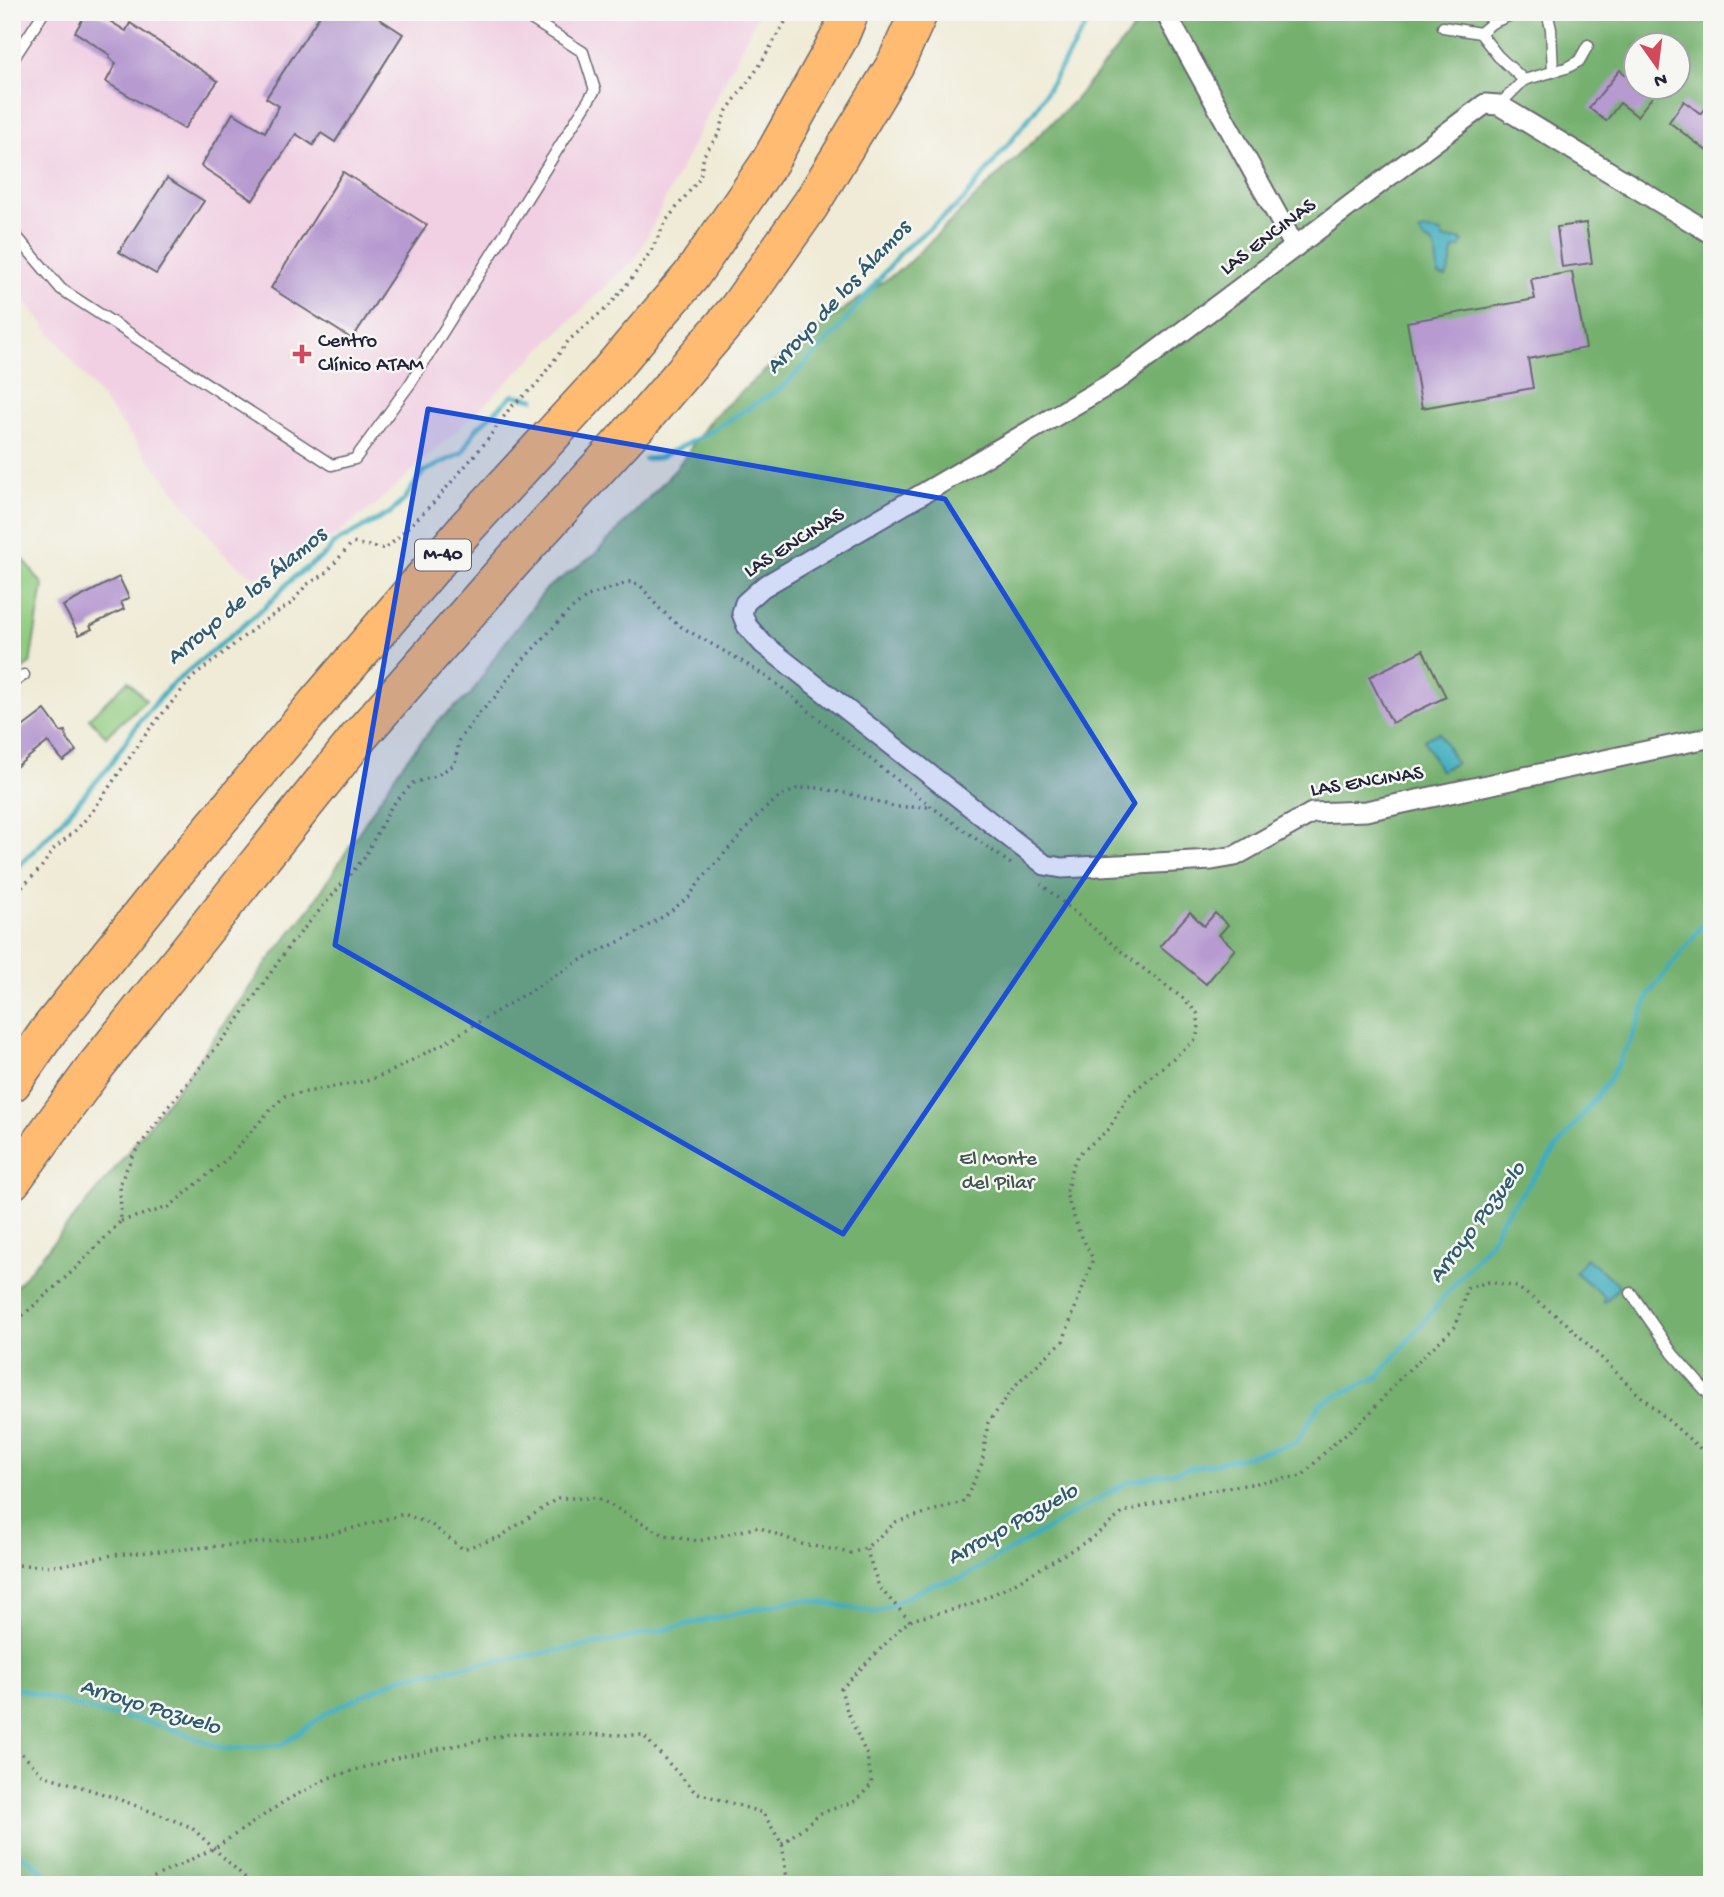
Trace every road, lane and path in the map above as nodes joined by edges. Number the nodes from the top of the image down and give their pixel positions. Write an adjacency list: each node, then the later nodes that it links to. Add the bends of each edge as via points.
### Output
1 (44, 12): 12 (lane)
2 (520, 12): 16 (lane, via 583,52 594,90 410,384 355,459 332,465 61,289)
3 (791, 12): 25 (path, via 725,113 720,132 704,155 699,178 611,304 569,340 436,500 386,549 352,543 292,603 192,678 148,731 92,812)
4 (850, 12): 26 (highway, M-40, via 769,163 691,276 314,705 49,1030)
5 (919, 12): 27 (highway, M-40, via 895,65 811,204 738,308 357,739 96,1066)
6 (1165, 12): 18 (street)
7 (1518, 12): 10 (lane)
8 (1542, 12): 13 (lane, via 1551,29)
9 (1443, 27): 10 (lane)
10 (1480, 33): 14 (lane)
11 (1588, 45): 13 (lane, via 1579,61)
12 (12, 61)
13 (1553, 72): 14 (lane)
14 (1524, 80): 15 (lane)
15 (1499, 105): 17 (street); 18 (street, LAS ENCINAS, via 1485,104)
16 (12, 231)
17 (1712, 234)
18 (1295, 247): 21 (street, LAS ENCINAS, via 1122,377 763,587 743,607 747,626 763,644 1045,864 1062,868 1235,856 1312,813 1366,811)
19 (24, 675): 20 (lane)
20 (12, 683)
21 (1712, 737)
22 (932, 807): 23 (path); 28 (path, via 895,807 813,787 778,798 689,897 664,916 390,1072 285,1096 229,1157 169,1207); 28 (path, via 780,686 678,625 640,584 630,582 588,596 518,665 475,718 459,740 455,764 412,783 391,807 364,858 290,945 133,1156 120,1183)
23 (1012, 864)
24 (1032, 878): 33 (path, via 1185,1000 1197,1013 1196,1039 1128,1097 1109,1129 1079,1154 1072,1167 1066,1194 1093,1259 1063,1341 1019,1381 988,1423 982,1463 965,1501 896,1522)
25 (12, 897)
26 (12, 1083)
27 (12, 1181)
28 (121, 1221): 30 (path)
29 (1631, 1293): 31 (lane, via 1673,1354)
30 (12, 1325)
31 (1712, 1398)
32 (1712, 1458): 35 (path, via 1565,1322 1517,1287 1489,1282 1467,1288 1456,1326 1302,1476 1188,1494 1124,1512 1089,1540 1008,1587 968,1606)
33 (866, 1548): 34 (path, via 851,1553 802,1544 758,1527 698,1541 664,1535 598,1498 558,1498 500,1537 463,1549 432,1525 404,1514 331,1534 280,1541 113,1555 57,1566); 35 (path, via 879,1587)
34 (12, 1565)
35 (910, 1621): 37 (path, via 841,1689 867,1756 872,1784 856,1801 821,1813)
36 (12, 1744): 38 (path, via 43,1775 191,1827)
37 (782, 1844): 38 (path, via 763,1813 695,1792 643,1735 510,1734 328,1778); 41 (path)
38 (215, 1848): 39 (path); 40 (path)
39 (142, 1885)
40 (253, 1885)
41 (788, 1885)

